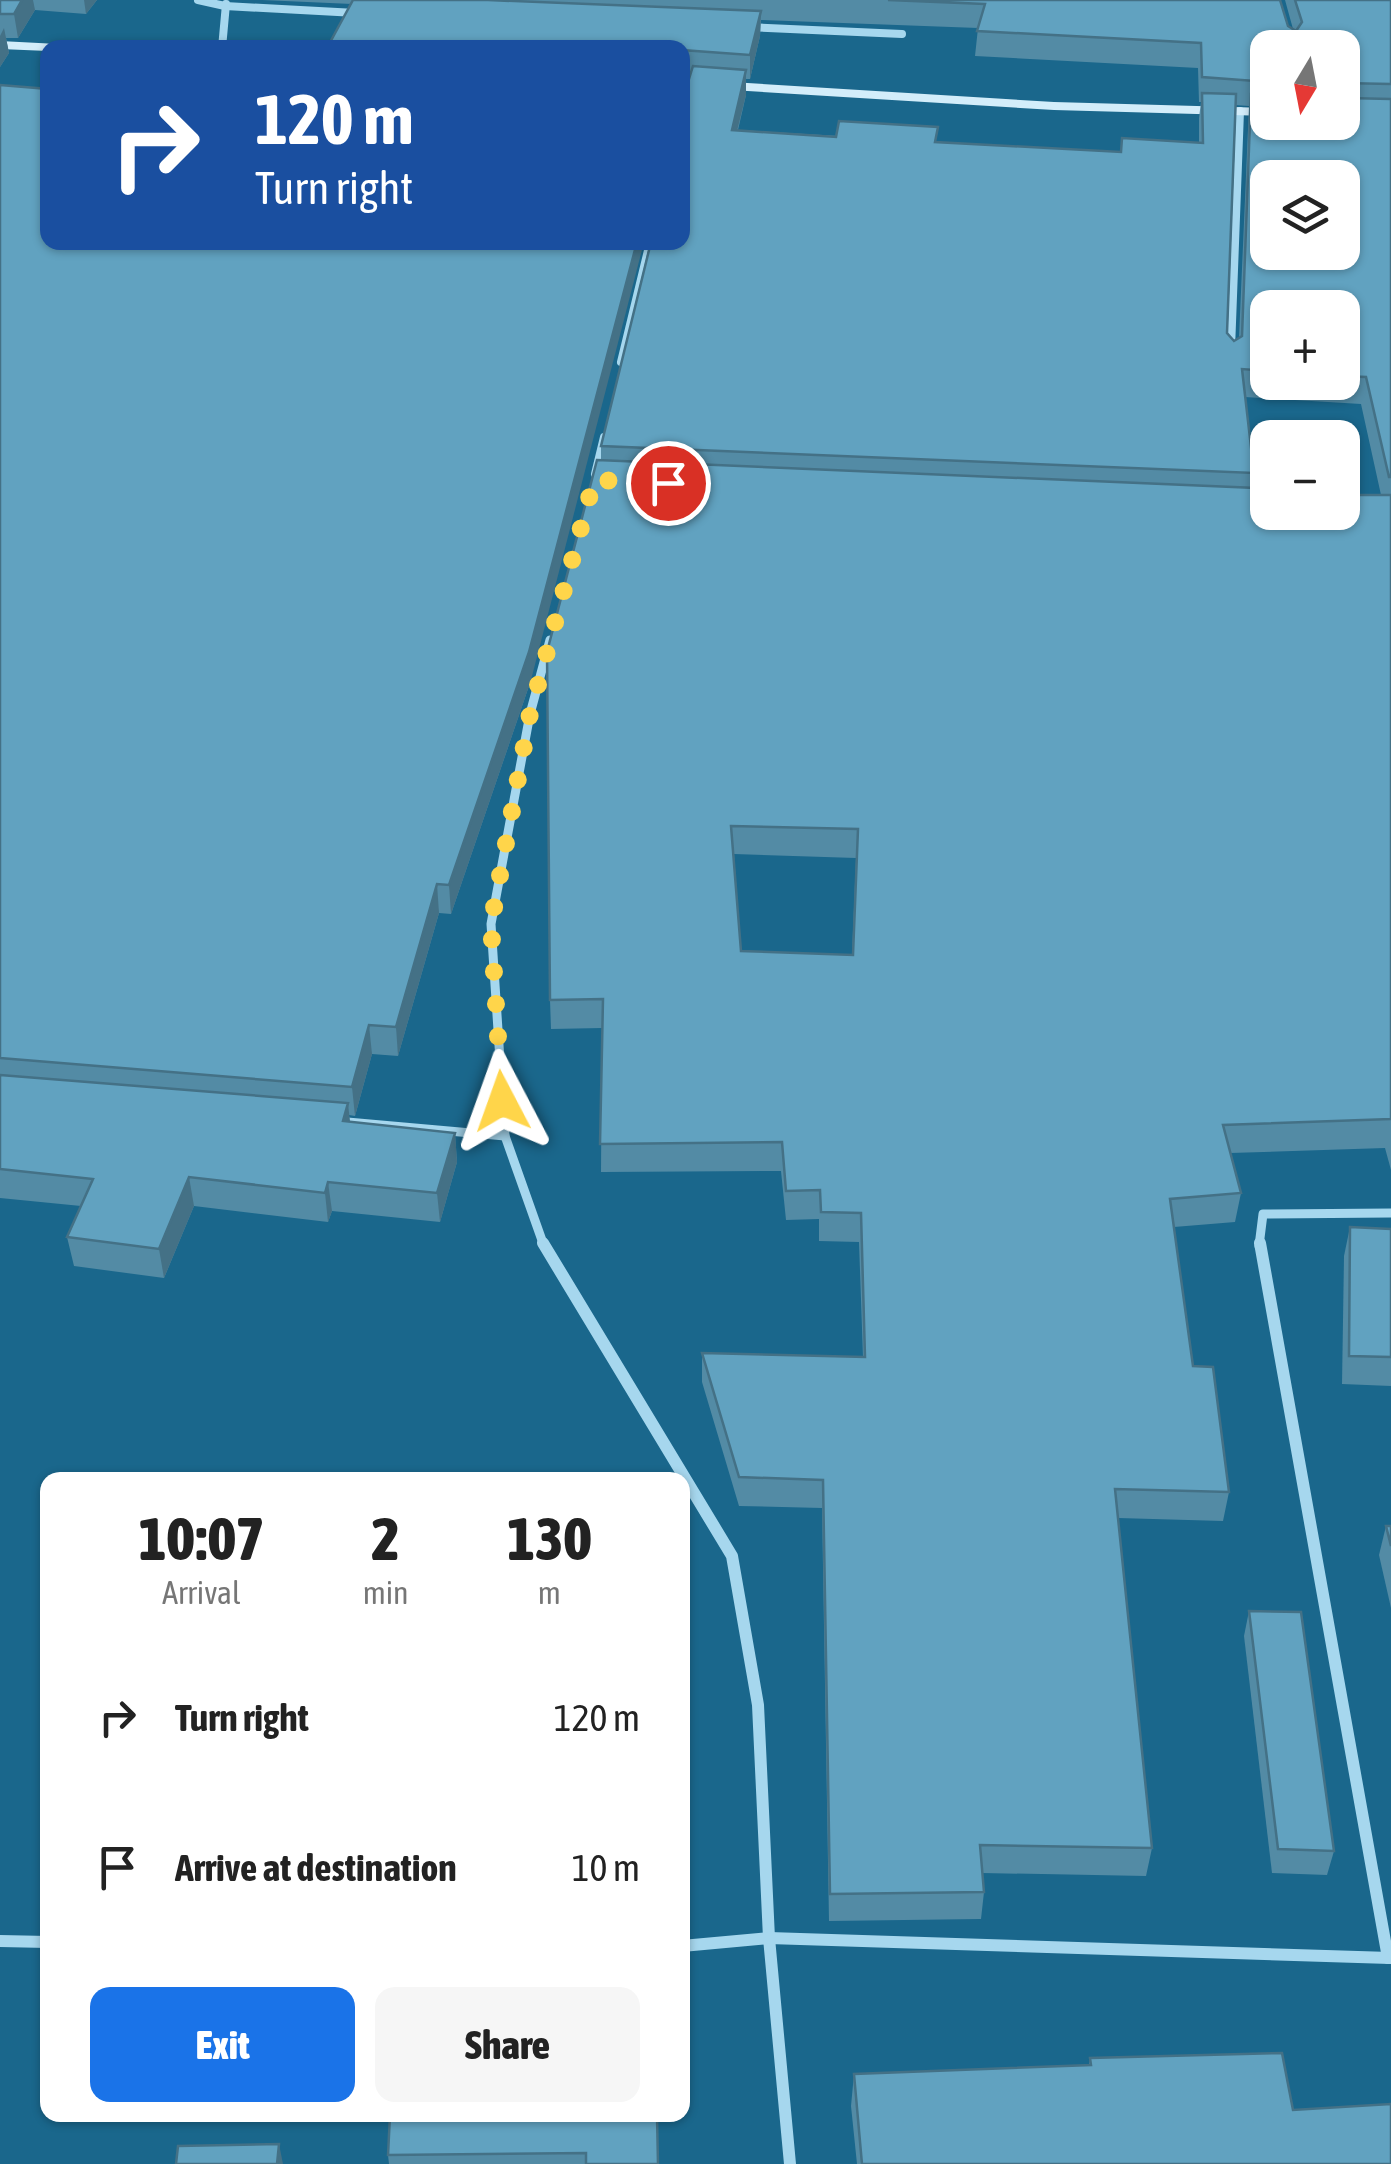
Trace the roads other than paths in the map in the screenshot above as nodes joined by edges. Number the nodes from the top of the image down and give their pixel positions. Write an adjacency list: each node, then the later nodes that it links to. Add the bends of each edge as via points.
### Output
1 (198, 0): 2 (street)
2 (226, 3): 3 (street); 6 (street)
3 (360, 13)
4 (730, 26): 5 (street)
5 (902, 34)
6 (223, 40)
7 (0, 45): 8 (main road)
8 (40, 47)
9 (690, 87): 10 (main road)
10 (1240, 111): 11 (main road); 13 (street)
11 (1250, 111)
12 (648, 250): 14 (street)
13 (1231, 360)
14 (620, 370)
15 (606, 425): 16 (street, via 594,480)
16 (613, 481)
17 (554, 624): 19 (street, via 491,924)
18 (315, 1119): 19 (street)
19 (505, 1136): 21 (street, via 538,1234)
20 (1391, 1213): 27 (street, via 1263,1214 1259,1248)
21 (681, 1472)
22 (690, 1486): 23 (street, via 732,1556 758,1705)
23 (769, 1938): 26 (street); 27 (street); 28 (street)
24 (0, 1942): 25 (street)
25 (40, 1942)
26 (690, 1945)
27 (1390, 1958)
28 (790, 2164)

